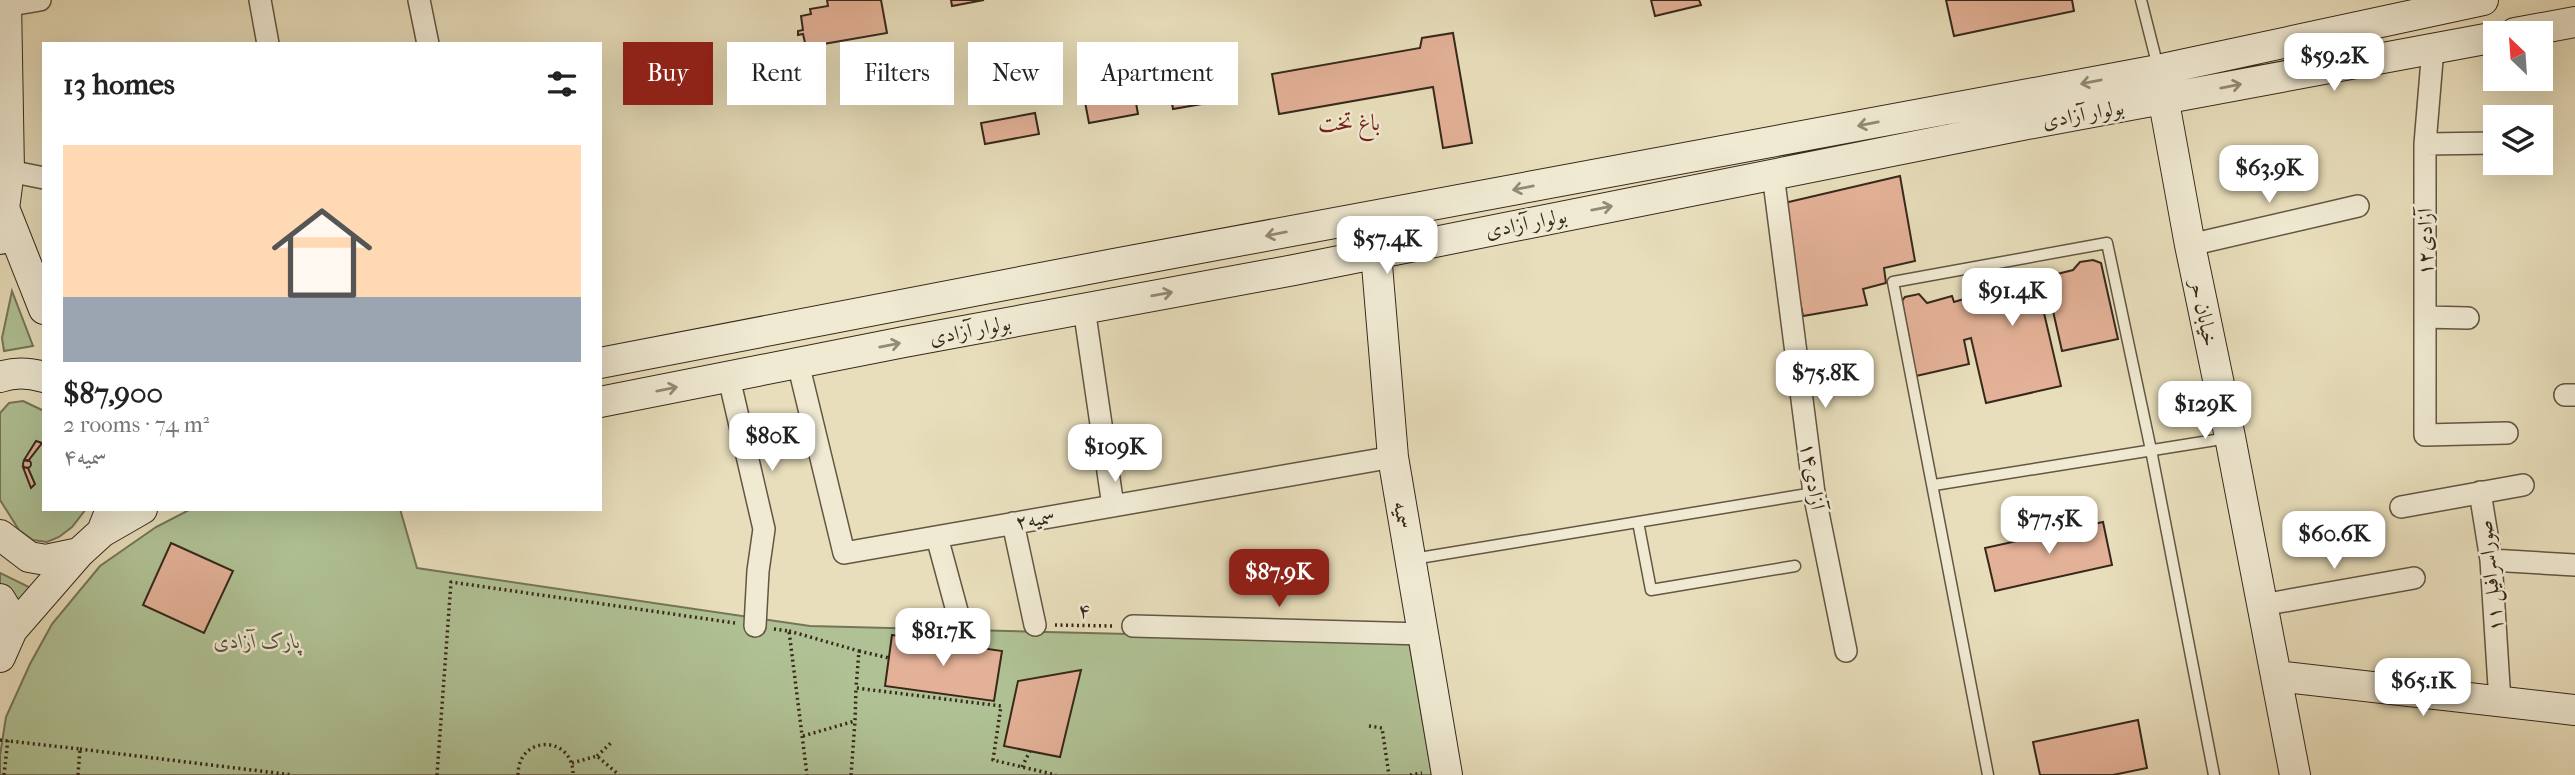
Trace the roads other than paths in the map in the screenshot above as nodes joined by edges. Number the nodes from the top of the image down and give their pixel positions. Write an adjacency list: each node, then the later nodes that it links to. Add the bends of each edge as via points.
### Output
1 (40, 0): 6 (street)
2 (260, 0): 10 (street)
3 (419, 0): 11 (street)
4 (2141, 0): 13 (lane)
5 (2483, 0): 13 (main road, بولوار آزادی)
6 (5, 3): 17 (main road)
7 (2575, 22): 8 (main road)
8 (2553, 26)
9 (2483, 39): 12 (main road, بولوار آزادی)
10 (268, 42)
11 (428, 42)
12 (2433, 48): 14 (main road, بولوار آزادی, one-way to 12); 16 (street, آزادی۱۲)
13 (2158, 70): 14 (main road, خیابان حر); 25 (main road, بولوار آزادی, one-way to 25)
14 (2164, 99): 18 (main road, بولوار آزادی); 23 (main road, خیابان حر)
15 (2483, 143): 16 (street)
16 (2425, 144): 29 (street, آزادی۱۲)
17 (9, 171): 19 (street); 21 (main road)
18 (1773, 174): 24 (main road, بولوار آزادی, one-way to 18); 44 (street, آزادی۱۴)
19 (42, 177)
20 (2358, 206): 23 (street)
21 (2, 207): 22 (main road); 27 (main road)
22 (0, 239)
23 (2190, 245): 38 (main road, خیابان حر)
24 (1376, 253): 26 (main road, بولوار آزادی, one-way to 24); 40 (main road, سمیه)
25 (1114, 264): 26 (main road); 31 (main road, بولوار آزادی)
26 (1120, 301): 28 (main road, بولوار آزادی)
27 (42, 304)
28 (1084, 308): 32 (main road, بولوار آزادی, one-way to 28); 45 (street)
29 (2425, 317): 30 (street); 37 (street, آزادی۱۲, via 2425,435)
30 (2468, 318)
31 (602, 363)
32 (798, 363): 35 (main road, بولوار آزادی); 52 (street, ۲سمیه, via 844,553)
33 (42, 376): 34 (main road)
34 (0, 377)
35 (729, 377): 36 (main road, بولوار آزادی, one-way to 35); 63 (street, via 764,529)
36 (602, 402)
37 (2507, 433)
38 (2230, 438): 39 (lane); 60 (main road, خیابان حر)
39 (2151, 450): 41 (lane); 41 (lane, via 2107,243 1893,282); 75 (lane)
40 (1393, 457): 45 (street, ۲سمیه); 54 (main road, سمیه)
41 (1934, 485): 74 (lane)
42 (2523, 485): 43 (street)
43 (2480, 492): 46 (street); 55 (street, صوراسرافیل ۱۱)
44 (1814, 493): 49 (lane); 67 (street, آزادی۱۴)
45 (1112, 506): 50 (street, ۲سمیه)
46 (2401, 507)
47 (136, 511): 48 (main road)
48 (106, 521): 53 (main road)
49 (1638, 522): 54 (lane); 57 (lane, via 1651,590)
50 (1013, 523): 52 (street, ۲سمیه); 62 (street)
51 (0, 535): 53 (main road, via 29,557 47,560)
52 (937, 537): 61 (street)
53 (79, 554): 65 (main road)
54 (1410, 560): 66 (main road, سمیه)
55 (2491, 560): 56 (street); 70 (street, صوراسرافیل ۱۱)
56 (2575, 565)
57 (1795, 566)
58 (2414, 578): 60 (street)
59 (0, 598): 65 (main road, via 11,617)
60 (2262, 605): 69 (main road, خیابان حر)
61 (960, 622)
62 (1035, 625)
63 (755, 626)
64 (1133, 626): 66 (street)
65 (12, 630): 68 (main road)
66 (1423, 634): 73 (main road, سمیه)
67 (1846, 651)
68 (0, 657)
69 (2276, 676): 70 (main road); 72 (main road, خیابان حر)
70 (2500, 702): 71 (main road)
71 (2575, 710)
72 (2300, 774)
73 (1447, 775)
74 (1988, 775)
75 (2214, 775)

